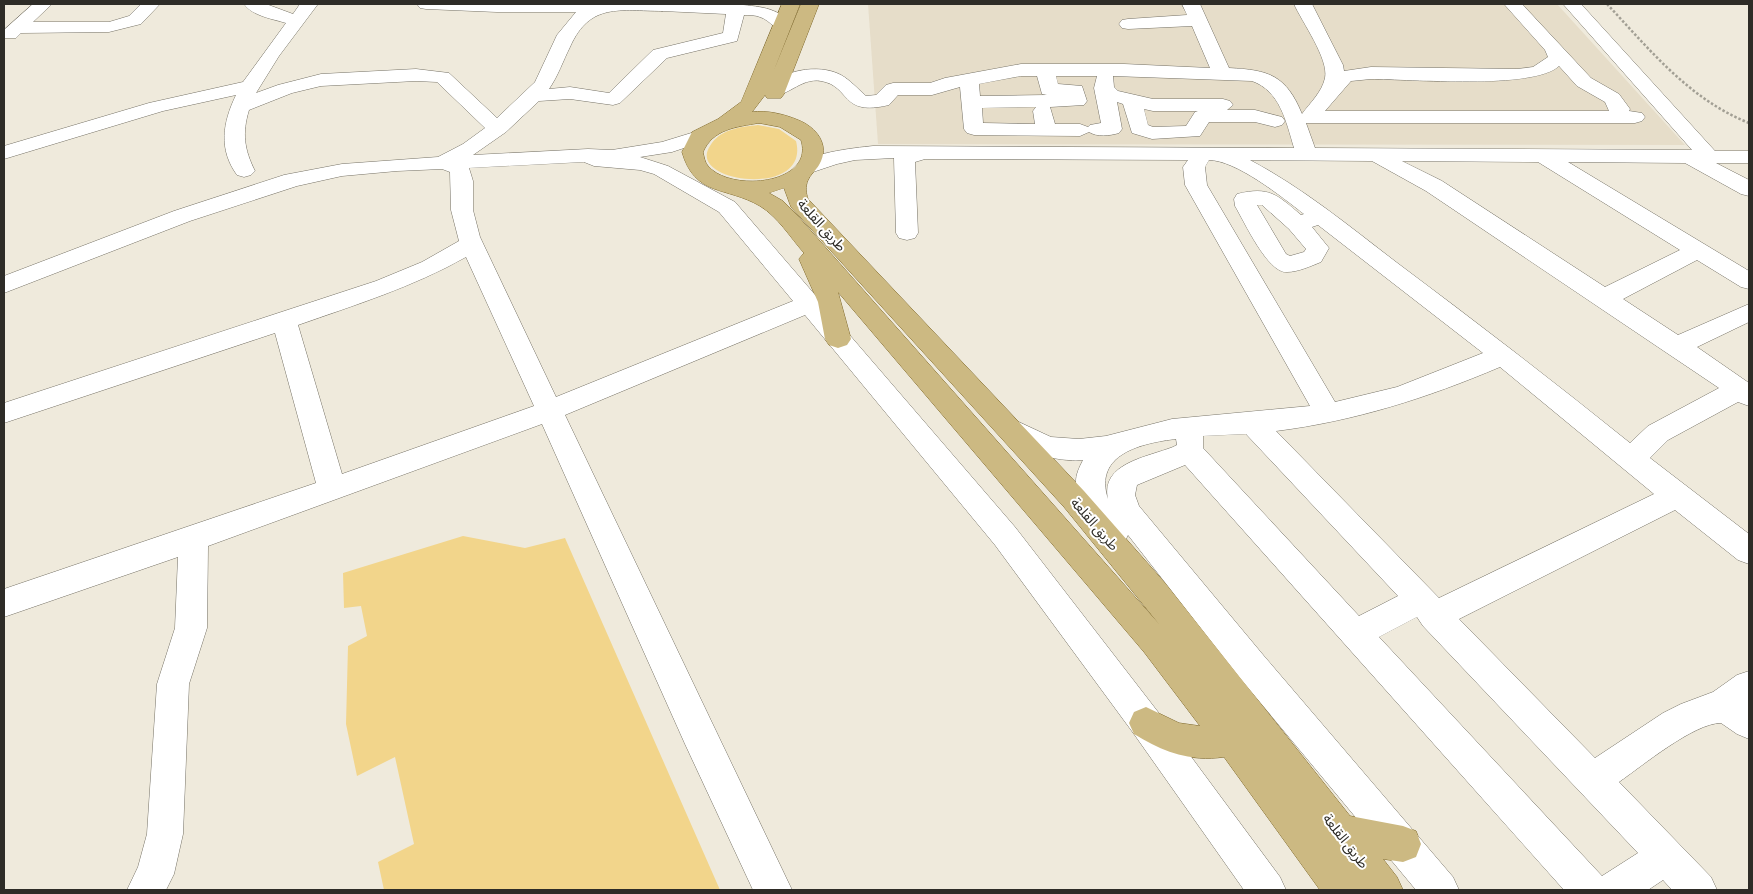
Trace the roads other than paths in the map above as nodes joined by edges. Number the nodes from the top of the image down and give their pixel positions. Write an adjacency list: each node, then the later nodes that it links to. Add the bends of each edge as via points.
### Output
1 (43, 4): 19 (street)
2 (151, 4): 19 (street, via 135,20 109,27)
3 (253, 4): 13 (street, via 271,13)
4 (426, 4): 12 (street)
5 (791, 4): 18 (main road)
6 (812, 4): 25 (street, via 797,61 800,69); 29 (main road)
7 (1303, 4): 35 (street, via 1334,65 1335,77)
8 (1513, 4): 21 (street)
9 (1572, 4): 58 (street)
10 (608, 5): 11 (street); 12 (street); 16 (street, via 586,12)
11 (660, 5): 14 (street)
12 (557, 7): 16 (street, via 570,12)
13 (307, 9): 27 (street)
14 (736, 9): 18 (street, via 767,13); 30 (street, via 731,37 660,54 613,99 570,93)
15 (1194, 12): 17 (street); 24 (street)
16 (574, 23): 30 (street, via 542,85)
17 (1128, 24)
18 (782, 25): 37 (main road, via 754,97 744,110)
19 (17, 28): 20 (street)
20 (4, 40)
21 (1553, 47): 35 (street, via 1557,57 1541,72 1517,75 1371,73 1345,76); 35 (street, via 1584,82 1612,98 1625,117)
22 (1046, 70): 23 (street); 26 (street, via 1021,70); 31 (street)
23 (1124, 70): 24 (street); 28 (street, via 1108,74)
24 (1222, 73): 35 (street, via 1254,75 1269,80)
25 (810, 76): 26 (street, via 830,77 861,102 882,101 893,89 932,89); 29 (street, via 792,78)
26 (969, 80): 33 (street)
27 (248, 87): 34 (street); 45 (street, via 150,108)
28 (1104, 88): 32 (street, via 1111,95); 39 (street, via 1112,129)
29 (774, 91): 38 (main road, via 772,102 775,111)
30 (532, 96): 40 (street)
31 (1045, 96): 33 (street); 39 (street)
32 (1132, 100): 36 (street, via 1153,105 1222,104); 36 (street, via 1139,129 1152,133 1193,132 1202,116)
33 (971, 102): 39 (street, via 974,129)
34 (240, 106): 40 (street, via 321,80 407,75 442,77); 60 (street, via 234,127 234,145)
35 (1304, 113): 36 (street); 52 (street)
36 (1229, 115)
37 (726, 122): 38 (main road, via 759,117); 42 (main road)
38 (788, 122): 41 (main road)
39 (1046, 130)
40 (492, 131): 56 (street, via 481,142 481,148); 57 (street, via 463,153)
41 (806, 134): 43 (street, via 846,149); 61 (main road, via 814,151)
42 (701, 136): 47 (street, via 665,148); 62 (main road, via 692,149 692,164)
43 (873, 152): 44 (street); 59 (street); 61 (street, via 830,158)
44 (924, 152): 46 (street, via 971,160); 59 (street, via 904,159)
45 (4, 153)
46 (1151, 153): 48 (street); 65 (street, via 1182,167)
47 (615, 154): 50 (street); 62 (street, via 668,159)
48 (1212, 154): 51 (street); 63 (street); 65 (street, via 1194,167)
49 (1360, 154): 52 (street); 53 (street); 66 (street, via 1385,160)
50 (588, 155): 56 (street); 80 (street, via 594,160 643,164 661,170 727,207)
51 (1274, 155): 52 (street); 63 (street)
52 (1306, 155)
53 (1431, 155): 54 (street); 66 (street, via 1416,159 1415,166)
54 (1543, 156): 58 (street, via 1686,156); 76 (street)
55 (1749, 157): 58 (street)
56 (503, 159): 57 (street); 69 (street, via 477,170)
57 (442, 162): 64 (street, via 342,170); 69 (street, via 459,168)
58 (1716, 162): 68 (street)
59 (903, 168): 73 (street)
60 (244, 171): 64 (street, via 254,179); 70 (street, via 232,194)
61 (802, 172): 67 (main road, via 783,183); 91 (main road, طريق القلعة, via 794,185 799,202)
62 (699, 173): 67 (main road, via 715,184)
63 (1274, 181): 71 (street)
64 (284, 182): 70 (street)
65 (1196, 185): 88 (street)
66 (1434, 186): 79 (street)
67 (737, 189): 74 (main road, طريق القلعة, via 769,200 782,210)
68 (1749, 189)
69 (462, 190): 75 (street)
70 (216, 204): 78 (street)
71 (1321, 216): 72 (street); 85 (street)
72 (1297, 224)
73 (907, 233)
74 (803, 237): 83 (main road, via 830,302); 107 (main road, طريق القلعة, via 1155,642)
75 (471, 244): 82 (street, via 384,287); 87 (street)
76 (1698, 250): 77 (street); 79 (street)
77 (1749, 281)
78 (4, 285)
79 (1604, 298): 84 (street)
80 (809, 304): 83 (street); 87 (street)
81 (1749, 312): 84 (street)
82 (284, 321): 89 (street); 95 (street)
83 (838, 339): 105 (street, via 1005,536)
84 (1678, 346): 86 (street)
85 (1503, 355): 88 (street, via 1432,385); 94 (street)
86 (1744, 392): 94 (street, via 1658,433)
87 (550, 410): 95 (street); 113 (street, via 707,758)
88 (1327, 412): 90 (street)
89 (4, 413)
90 (1252, 423): 92 (street); 101 (street)
91 (1006, 426): 93 (street, via 1045,446 1064,450); 99 (main road, طريق القلعة)
92 (1188, 439): 93 (street, via 1147,433); 102 (street); 110 (street, via 1179,457 1127,477 1121,488 1121,501 1128,514 1252,667)
93 (1112, 445): 99 (street, via 1091,472 1091,495 1102,519)
94 (1631, 459): 96 (street)
95 (332, 489): 97 (street)
96 (1677, 496): 98 (street); 101 (street)
97 (193, 539): 100 (street); 112 (street, via 191,628 173,684 165,834 155,874)
98 (1749, 551)
99 (1154, 593): 109 (main road, طريق القلعة)
100 (4, 602)
101 (1427, 608): 102 (street); 108 (street)
102 (1355, 634): 118 (street)
103 (1749, 686): 104 (street)
104 (1719, 707): 106 (street, via 1732,711); 108 (street, via 1696,712)
105 (1146, 722): 107 (main road, via 1180,742 1203,744); 114 (street)
106 (1749, 723)
107 (1232, 740): 115 (main road, طريق القلعة)
108 (1593, 780): 111 (street)
109 (1340, 833): 110 (main road); 116 (main road, طريق القلعة)
110 (1402, 844): 117 (street)
111 (1666, 857): 119 (street); 120 (street)
112 (146, 890)
113 (773, 890)
114 (1267, 890)
115 (1343, 890)
116 (1384, 890)
117 (1440, 890)
118 (1589, 890)
119 (1614, 890)
120 (1698, 890)

